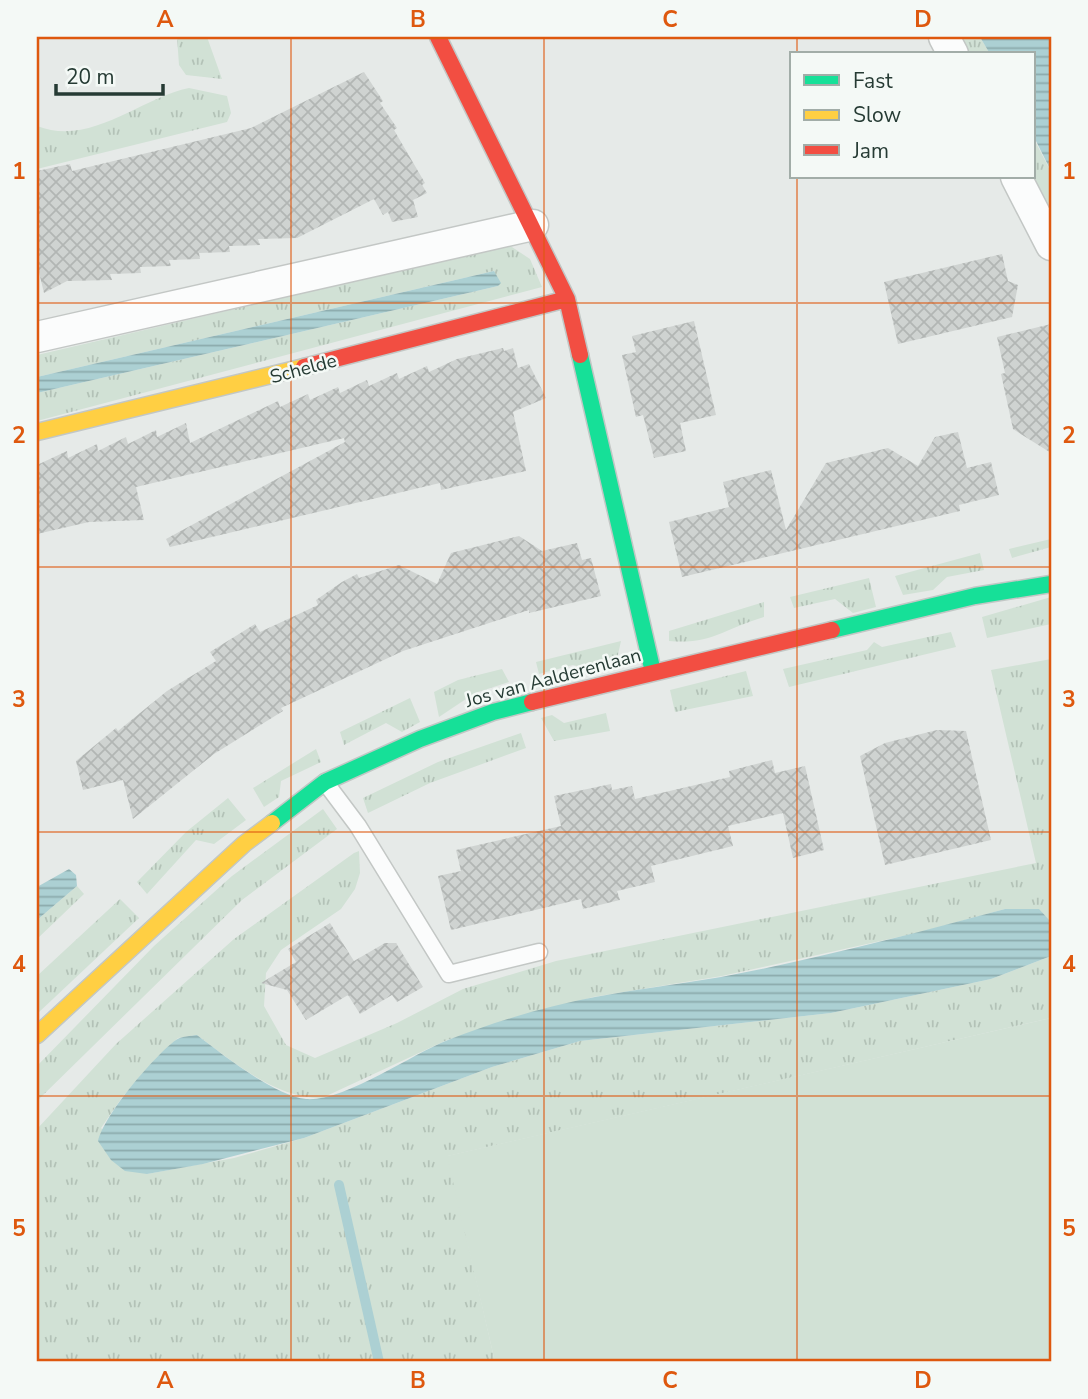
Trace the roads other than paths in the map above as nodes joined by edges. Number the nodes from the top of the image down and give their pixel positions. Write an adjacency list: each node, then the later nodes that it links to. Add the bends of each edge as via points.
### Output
1 (438, 37): 3 (street)
2 (1017, 178): 4 (street)
3 (533, 225): 5 (street); 6 (street)
4 (1051, 245)
5 (568, 299): 7 (street, Schelde); 9 (street)
6 (37, 337)
7 (37, 432)
8 (1051, 584): 9 (street, Jos van Aalderenlaan, via 975,596)
9 (653, 672): 10 (street, Jos van Aalderenlaan, via 493,712)
10 (325, 782): 11 (lane, via 358,826 449,974); 12 (street, Jos van Aalderenlaan, via 244,844)
11 (539, 952)
12 (37, 1035)

